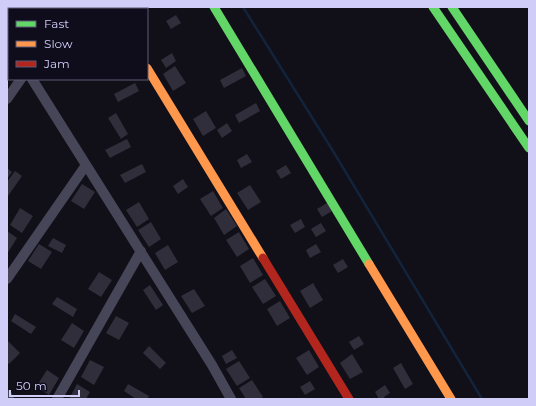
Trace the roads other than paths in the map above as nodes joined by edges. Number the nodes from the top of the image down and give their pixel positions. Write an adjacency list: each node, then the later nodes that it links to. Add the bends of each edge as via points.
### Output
1 (214, 7): 18 (main road)
2 (433, 7): 9 (main road)
3 (452, 7): 8 (main road)
4 (148, 70): 17 (main road)
5 (19, 80): 7 (street)
6 (33, 80): 10 (street)
7 (7, 99)
8 (529, 121)
9 (529, 148)
10 (86, 165): 11 (street); 12 (street)
11 (141, 251): 15 (street); 16 (street)
12 (7, 279)
13 (7, 395): 14 (street)
14 (9, 399)
15 (56, 399)
16 (231, 399)
17 (349, 399)
18 (451, 399)

